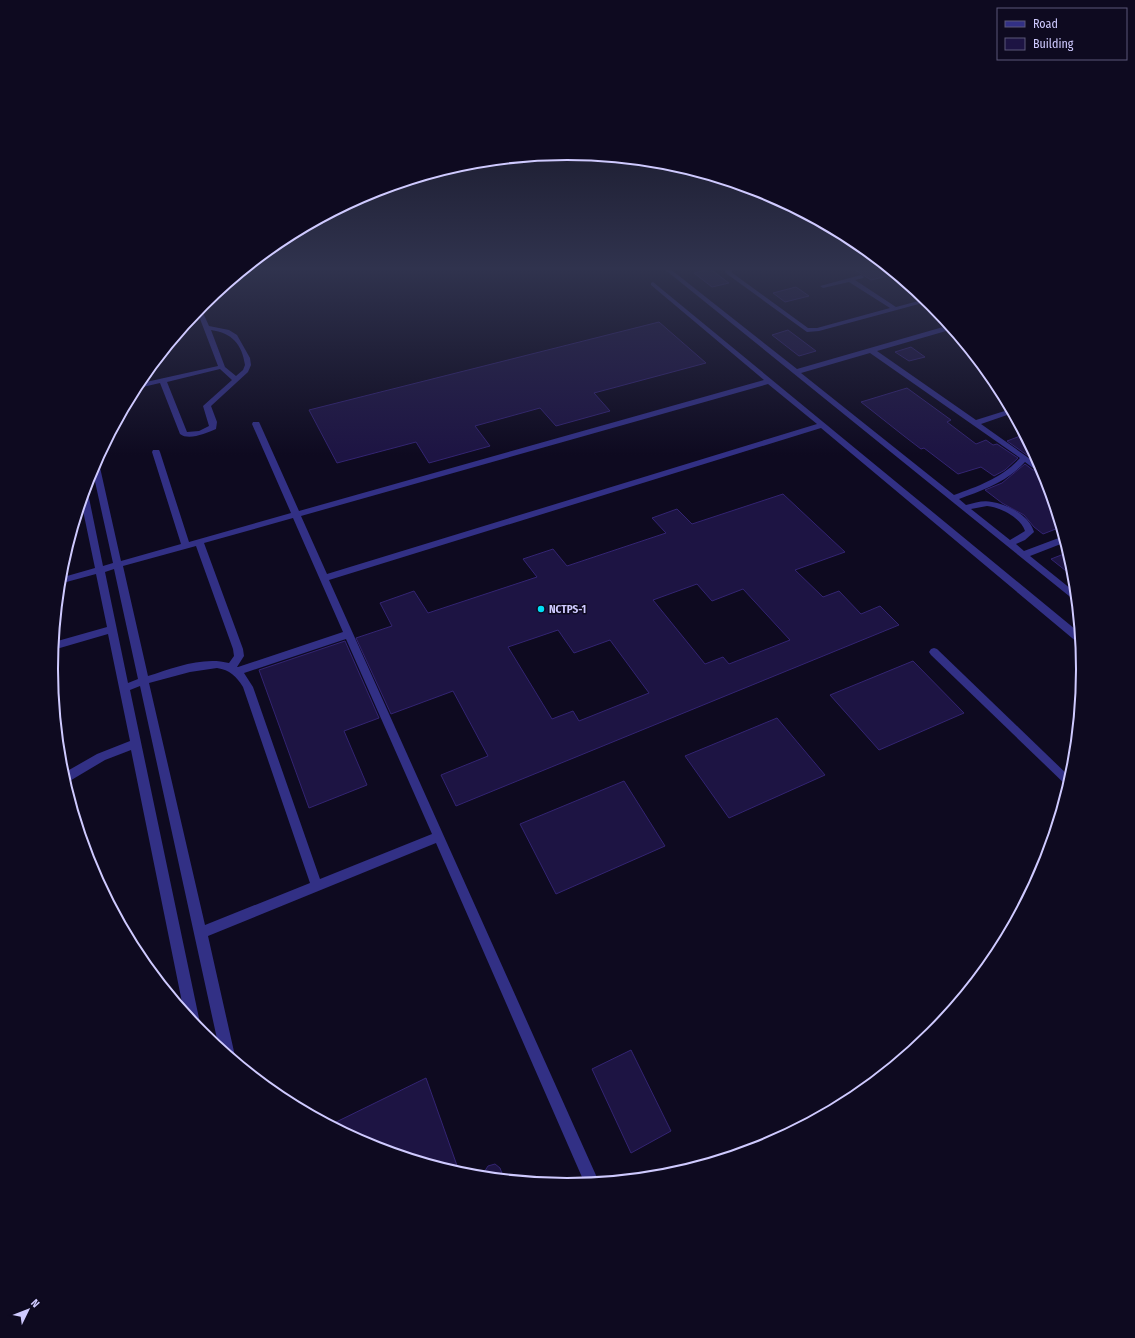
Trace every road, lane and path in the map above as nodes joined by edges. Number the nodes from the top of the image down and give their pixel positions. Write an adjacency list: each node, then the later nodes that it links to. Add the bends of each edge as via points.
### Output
1 (208, 330): 7 (lane)
2 (219, 330): 9 (lane, via 237,338 245,354 248,365 246,371)
3 (709, 330): 11 (lane)
4 (745, 330): 8 (lane)
5 (940, 330): 6 (lane)
6 (871, 350): 8 (lane); 14 (lane)
7 (222, 367): 9 (lane); 10 (lane)
8 (795, 372): 21 (lane)
9 (236, 379): 10 (lane, via 207,406 213,422 212,427 200,433 190,434 184,434 181,430)
10 (163, 381): 12 (lane)
11 (770, 381): 16 (lane); 24 (lane)
12 (145, 385)
13 (1008, 412): 14 (lane)
14 (975, 423): 18 (lane)
15 (256, 424): 24 (lane)
16 (823, 425): 32 (lane); 37 (lane)
17 (156, 452): 28 (lane)
18 (1024, 458): 19 (lane); 21 (lane, via 1003,478)
19 (1033, 464)
20 (97, 473): 30 (lane)
21 (952, 498): 23 (lane)
22 (86, 503): 31 (lane)
23 (964, 508): 27 (lane); 27 (lane, via 977,504 998,505 1005,507 1026,523 1030,532)
24 (295, 514): 25 (lane); 32 (lane)
25 (199, 541): 28 (lane); 40 (lane, via 238,649 239,656)
26 (1061, 541): 29 (lane)
27 (1009, 544): 29 (lane)
28 (186, 545): 30 (lane)
29 (1023, 555): 34 (lane)
30 (117, 564): 31 (lane); 41 (lane)
31 (99, 569): 33 (lane); 35 (lane)
32 (324, 578): 36 (lane)
33 (66, 579)
34 (1071, 594)
35 (112, 629): 38 (lane); 42 (lane)
36 (349, 634): 40 (lane); 46 (lane)
37 (1076, 636)
38 (59, 644)
39 (934, 652): 45 (lane)
40 (233, 670): 41 (lane, via 226,666 208,665); 47 (lane, via 240,673 248,687)
41 (144, 682): 42 (lane); 48 (lane)
42 (124, 688): 43 (lane)
43 (135, 744): 44 (lane, via 101,757); 49 (lane)
44 (70, 776)
45 (1065, 779)
46 (438, 837): 47 (lane); 51 (lane)
47 (317, 887): 48 (lane)
48 (201, 933): 50 (lane)
49 (191, 1012)
50 (226, 1046)
51 (589, 1177)

